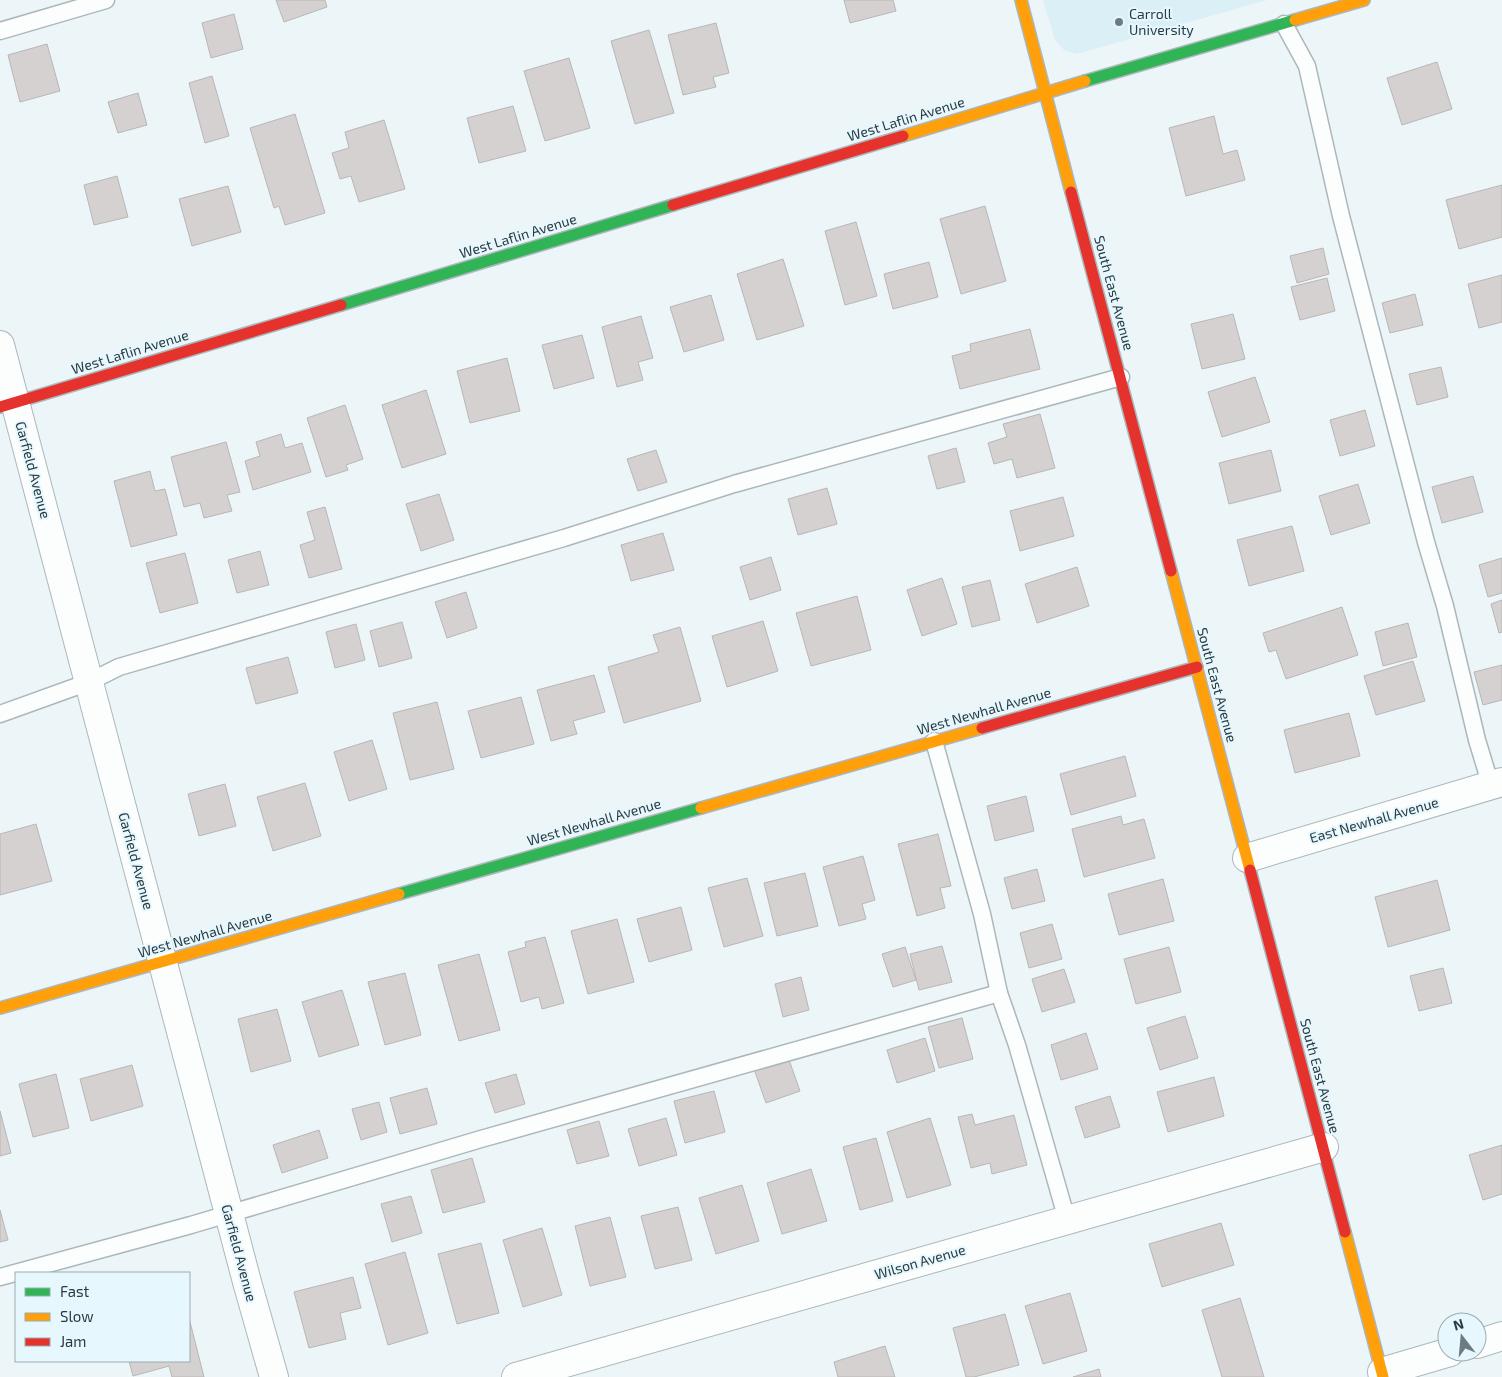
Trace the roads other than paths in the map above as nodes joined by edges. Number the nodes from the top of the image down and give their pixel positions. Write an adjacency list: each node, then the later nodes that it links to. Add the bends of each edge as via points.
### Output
1 (106, 0): 5 (lane)
2 (1021, 0): 6 (street, South East Avenue)
3 (1364, 0): 4 (street, West Laflin Avenue)
4 (1284, 24): 6 (street, West Laflin Avenue); 14 (lane, via 1307,66 1341,216 1445,606 1477,740)
5 (0, 31)
6 (1045, 93): 8 (street, South East Avenue); 9 (street, West Laflin Avenue)
7 (0, 345): 9 (street, Garfield Avenue)
8 (1121, 377): 10 (street, South East Avenue); 11 (lane, via 734,484 555,541 119,667)
9 (8, 405): 11 (street, Garfield Avenue)
10 (1197, 667): 13 (street, West Newhall Avenue); 15 (street, South East Avenue)
11 (89, 682): 12 (lane); 16 (street, Garfield Avenue)
12 (0, 714)
13 (934, 741): 16 (street, West Newhall Avenue); 17 (lane, via 982,914)
14 (1497, 784): 15 (street, East Newhall Avenue)
15 (1247, 858): 19 (street, South East Avenue)
16 (162, 961): 18 (street, West Newhall Avenue); 20 (street, Garfield Avenue)
17 (999, 992): 20 (lane); 21 (lane)
18 (0, 1008)
19 (1324, 1147): 21 (street, Wilson Avenue); 28 (street, South East Avenue)
20 (229, 1214): 22 (lane); 29 (street, Garfield Avenue)
21 (1067, 1220): 30 (street, Wilson Avenue)
22 (18, 1272)
23 (15, 1273): 24 (lane)
24 (0, 1277)
25 (1502, 1336): 26 (street)
26 (1487, 1341)
27 (1437, 1356): 28 (street)
28 (1383, 1375)
29 (274, 1377)
30 (516, 1377)

